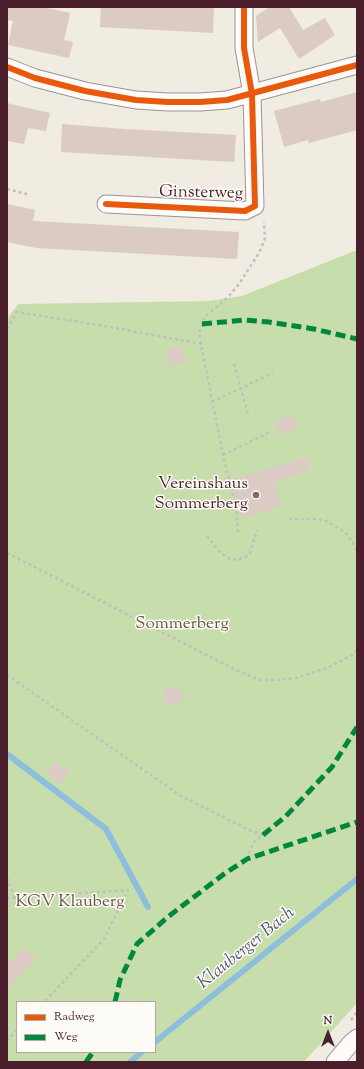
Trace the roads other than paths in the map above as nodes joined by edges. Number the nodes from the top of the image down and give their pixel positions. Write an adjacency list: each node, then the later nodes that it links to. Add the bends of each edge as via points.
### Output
1 (244, 7): 4 (street, Ginsterweg, via 244,48)
2 (357, 65): 4 (street)
3 (7, 67): 4 (street, via 62,86 136,100 200,102 227,100)
4 (252, 94): 5 (street, Ginsterweg, via 255,206 245,211)
5 (106, 204)
6 (357, 1038): 7 (street)
7 (335, 1062)

